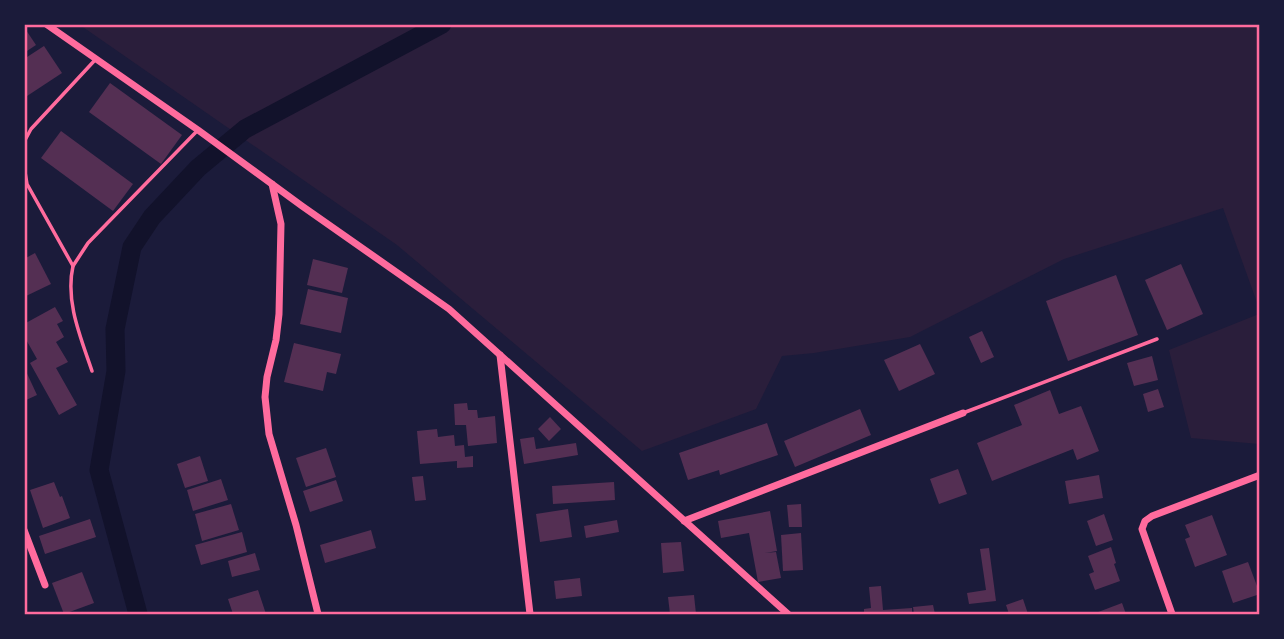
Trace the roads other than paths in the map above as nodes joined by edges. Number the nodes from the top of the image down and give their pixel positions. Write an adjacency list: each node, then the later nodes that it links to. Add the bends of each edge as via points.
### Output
1 (46, 24): 2 (street)
2 (96, 59): 3 (street); 4 (lane)
3 (198, 130): 6 (street); 7 (lane, via 88,243)
4 (24, 142)
5 (24, 166): 7 (lane, via 27,184)
6 (272, 183): 9 (street, via 449,309); 16 (street, via 281,224 279,314 265,397 269,434)
7 (74, 266): 10 (lane, via 71,295)
8 (1157, 339): 11 (lane)
9 (500, 355): 13 (street); 17 (street)
10 (92, 371)
11 (963, 414): 13 (street)
12 (1259, 475): 19 (street, via 1145,521 1142,528)
13 (684, 521): 18 (street)
14 (24, 530): 15 (street)
15 (45, 585)
16 (318, 614)
17 (530, 614)
18 (788, 614)
19 (1172, 614)

